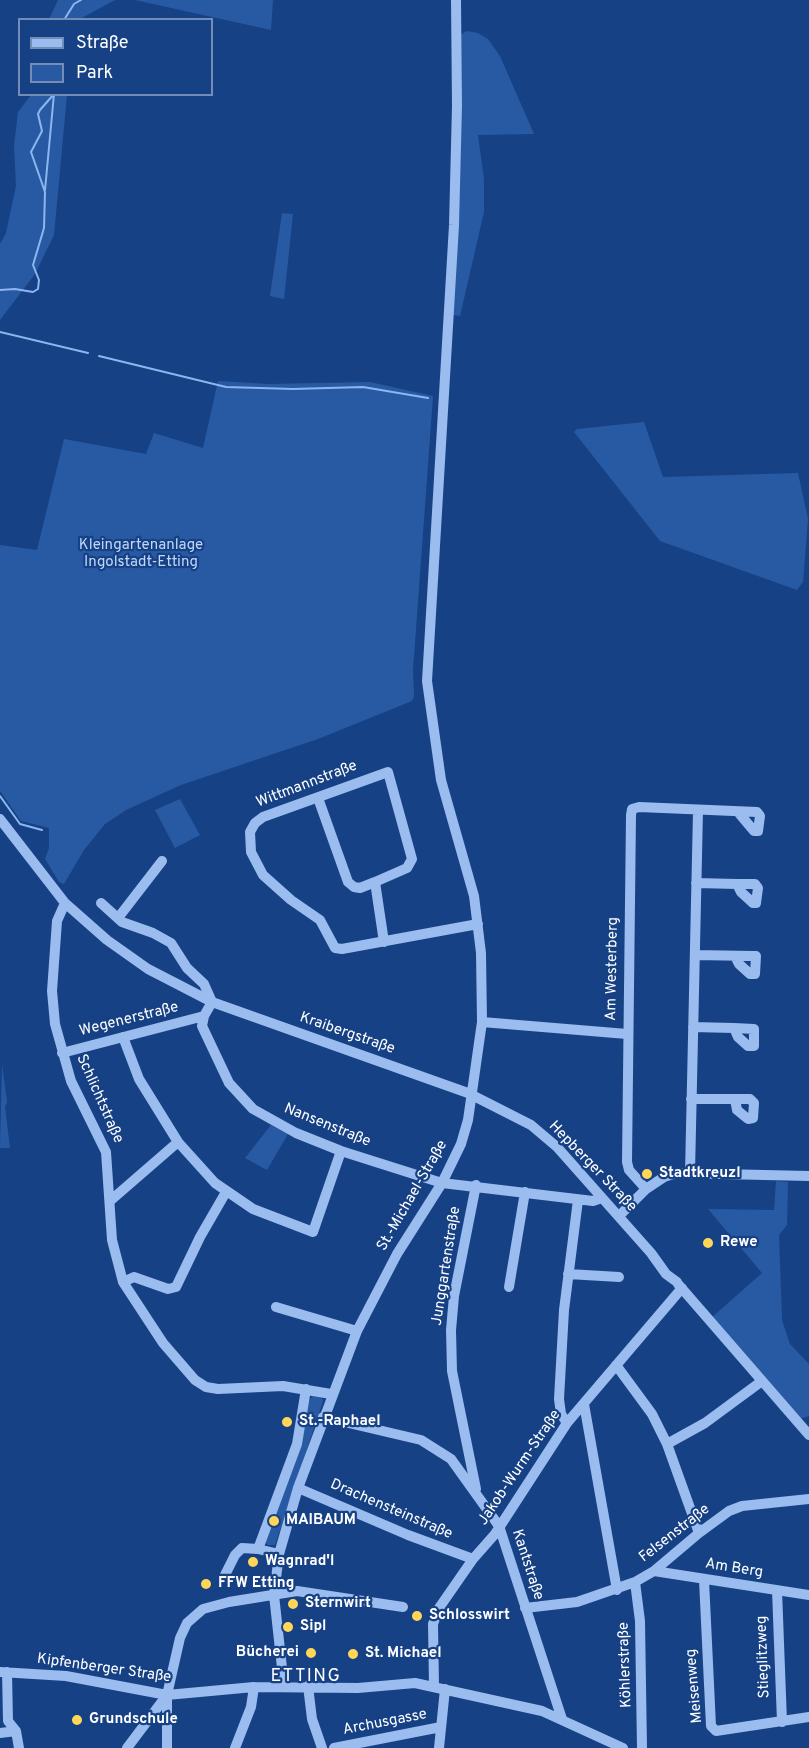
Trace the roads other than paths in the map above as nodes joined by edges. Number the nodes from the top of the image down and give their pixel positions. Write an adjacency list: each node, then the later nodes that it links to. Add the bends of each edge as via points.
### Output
1 (456, 0): 13 (street, St.-Michael-Straße, via 455,213 426,661 438,767 467,866)
2 (318, 798): 7 (street, via 348,882 360,888); 7 (street, Wittmannstraße, via 388,772 412,859 407,868); 14 (street, Wittmannstraße, via 259,820 250,832 249,842 256,864 291,900 320,920 336,948)
3 (698, 811): 4 (street); 8 (street); 22 (street, Am Westerberg, via 632,809)
4 (738, 812)
5 (0, 819): 10 (street, Kraibergstraße)
6 (162, 861): 12 (street)
7 (375, 882): 14 (street)
8 (696, 882): 9 (street); 15 (street)
9 (737, 884)
10 (66, 903): 17 (street, Kraibergstraße, via 107,940 148,969); 24 (street, Schlichtstraße, via 57,921 52,991)
11 (101, 903): 12 (street)
12 (118, 918): 17 (street, via 171,943 187,968 204,984)
13 (478, 924): 14 (street); 19 (street, St.-Michael-Straße)
14 (384, 942)
15 (695, 955): 16 (street); 20 (street)
16 (735, 956)
17 (212, 1002): 18 (street); 25 (street, Kraibergstraße)
18 (204, 1016): 23 (street, Wegenerstraße); 29 (street, Nansenstraße, via 202,1026 216,1061 237,1094 277,1124)
19 (482, 1022): 22 (street); 25 (street, St.-Michael-Straße)
20 (693, 1027): 21 (street); 26 (street)
21 (734, 1028)
22 (627, 1034): 34 (street, Am Westerberg, via 627,1162)
23 (123, 1037): 24 (street, Wegenerstraße); 28 (street, via 140,1078)
24 (62, 1053): 39 (street, Schlichtstraße, via 106,1152)
25 (473, 1095): 32 (street, St.-Michael-Straße, via 461,1144); 37 (street, Hepberger Straße, via 531,1125 557,1147)
26 (691, 1099): 27 (street); 30 (street)
27 (735, 1099)
28 (178, 1142): 35 (street); 39 (street)
29 (342, 1151): 32 (street, Nansenstraße); 35 (street, via 313,1232 253,1209)
30 (690, 1173): 31 (street); 34 (street, via 664,1177)
31 (809, 1176)
32 (442, 1183): 33 (street, Nansenstraße); 47 (street, St.-Michael-Straße)
33 (476, 1185): 36 (street, Nansenstraße); 57 (street, Junggartenstraße, via 451,1330 452,1371)
34 (646, 1189): 40 (street)
35 (226, 1192): 43 (street, via 176,1287 168,1289 134,1277)
36 (525, 1192): 38 (street, Nansenstraße); 45 (street)
37 (602, 1198): 38 (street, Nansenstraße); 40 (street, Hepberger Straße)
38 (578, 1200): 41 (street)
39 (110, 1201): 43 (street, Schlichtstraße, via 111,1240)
40 (619, 1216): 44 (street, Hepberger Straße)
41 (568, 1274): 42 (street); 54 (street, via 559,1399)
42 (619, 1277)
43 (123, 1282): 50 (street, Schlichtstraße, via 163,1343 206,1387)
44 (679, 1285): 48 (street, Jakob-Wurm-Straße); 49 (street, Hepberger Straße)
45 (509, 1287)
46 (276, 1306): 47 (street)
47 (357, 1331): 51 (street, St.-Michael-Straße)
48 (616, 1365): 52 (street, Jakob-Wurm-Straße); 56 (street, via 647,1406)
49 (762, 1381): 55 (street, Hepberger Straße); 56 (street, via 705,1423)
50 (306, 1389): 51 (street, Schlichtstraße); 64 (street, via 297,1444)
51 (332, 1394): 53 (street, St.-Michael-Straße)
52 (584, 1404): 54 (street, Jakob-Wurm-Straße); 71 (street)
53 (323, 1417): 58 (street, Kantstraße, via 421,1440); 59 (street, St.-Michael-Straße)
54 (567, 1424): 62 (street, Jakob-Wurm-Straße)
55 (807, 1430)
56 (667, 1444): 63 (street)
57 (470, 1458): 58 (street); 60 (street, Junggartenstraße)
58 (451, 1459): 60 (street, Kantstraße)
59 (298, 1488): 65 (street, St.-Michael-Straße); 66 (street, Drachensteinstraße)
60 (477, 1493): 62 (street, Kantstraße)
61 (809, 1499): 63 (street, Felsenstraße, via 742,1506)
62 (499, 1526): 66 (street, Jakob-Wurm-Straße); 76 (street, Kantstraße)
63 (699, 1533): 67 (street, Felsenstraße)
64 (258, 1549): 65 (street); 68 (street, via 242,1548)
65 (279, 1554): 73 (street, St.-Michael-Straße)
66 (473, 1559): 81 (street, Jakob-Wurm-Straße, via 439,1608 433,1624)
67 (654, 1571): 69 (street, Am Berg); 70 (street, Felsenstraße)
68 (225, 1575)
69 (704, 1580): 72 (street, Am Berg); 85 (street, Meisenweg, via 711,1726 717,1731)
70 (635, 1582): 71 (street, Felsenstraße); 99 (street, Köhlerstraße, via 640,1621)
71 (617, 1590): 76 (street, Felsenstraße, via 577,1602)
72 (777, 1590): 74 (street, Am Berg); 85 (street, Stieglitzweg)
73 (274, 1595): 75 (street, via 306,1592); 78 (street, St.-Michael-Straße); 82 (street, via 214,1605 194,1615 180,1638)
74 (809, 1595)
75 (404, 1607)
76 (525, 1608): 84 (street, Kantstraße)
77 (3, 1672): 82 (street, Kipfenberger Straße, via 66,1676); 87 (street, via 8,1721)
78 (284, 1686): 79 (street, Kipfenberger Straße); 80 (street, Kipfenberger Straße)
79 (308, 1686): 81 (street, Kipfenberger Straße, via 358,1688 395,1683); 94 (street, via 312,1719)
80 (254, 1687): 82 (street, Kipfenberger Straße); 93 (street, via 251,1707)
81 (440, 1687): 84 (street, Kipfenberger Straße); 86 (street, Jakob-Wurm-Straße)
82 (167, 1695): 91 (street); 92 (street)
83 (809, 1717): 85 (street, Meisenweg)
84 (562, 1719): 89 (street, Kipfenberger Straße)
85 (782, 1722)
86 (441, 1727): 95 (street, Archusgasse); 96 (street, Jakob-Wurm-Straße)
87 (16, 1731): 88 (street); 90 (street)
88 (0, 1733)
89 (611, 1742): 97 (street); 98 (street, Kipfenberger Straße)
90 (19, 1748)
91 (127, 1748)
92 (166, 1748)
93 (235, 1748)
94 (322, 1748)
95 (334, 1748)
96 (439, 1748)
97 (599, 1748)
98 (623, 1748)
99 (642, 1748)

